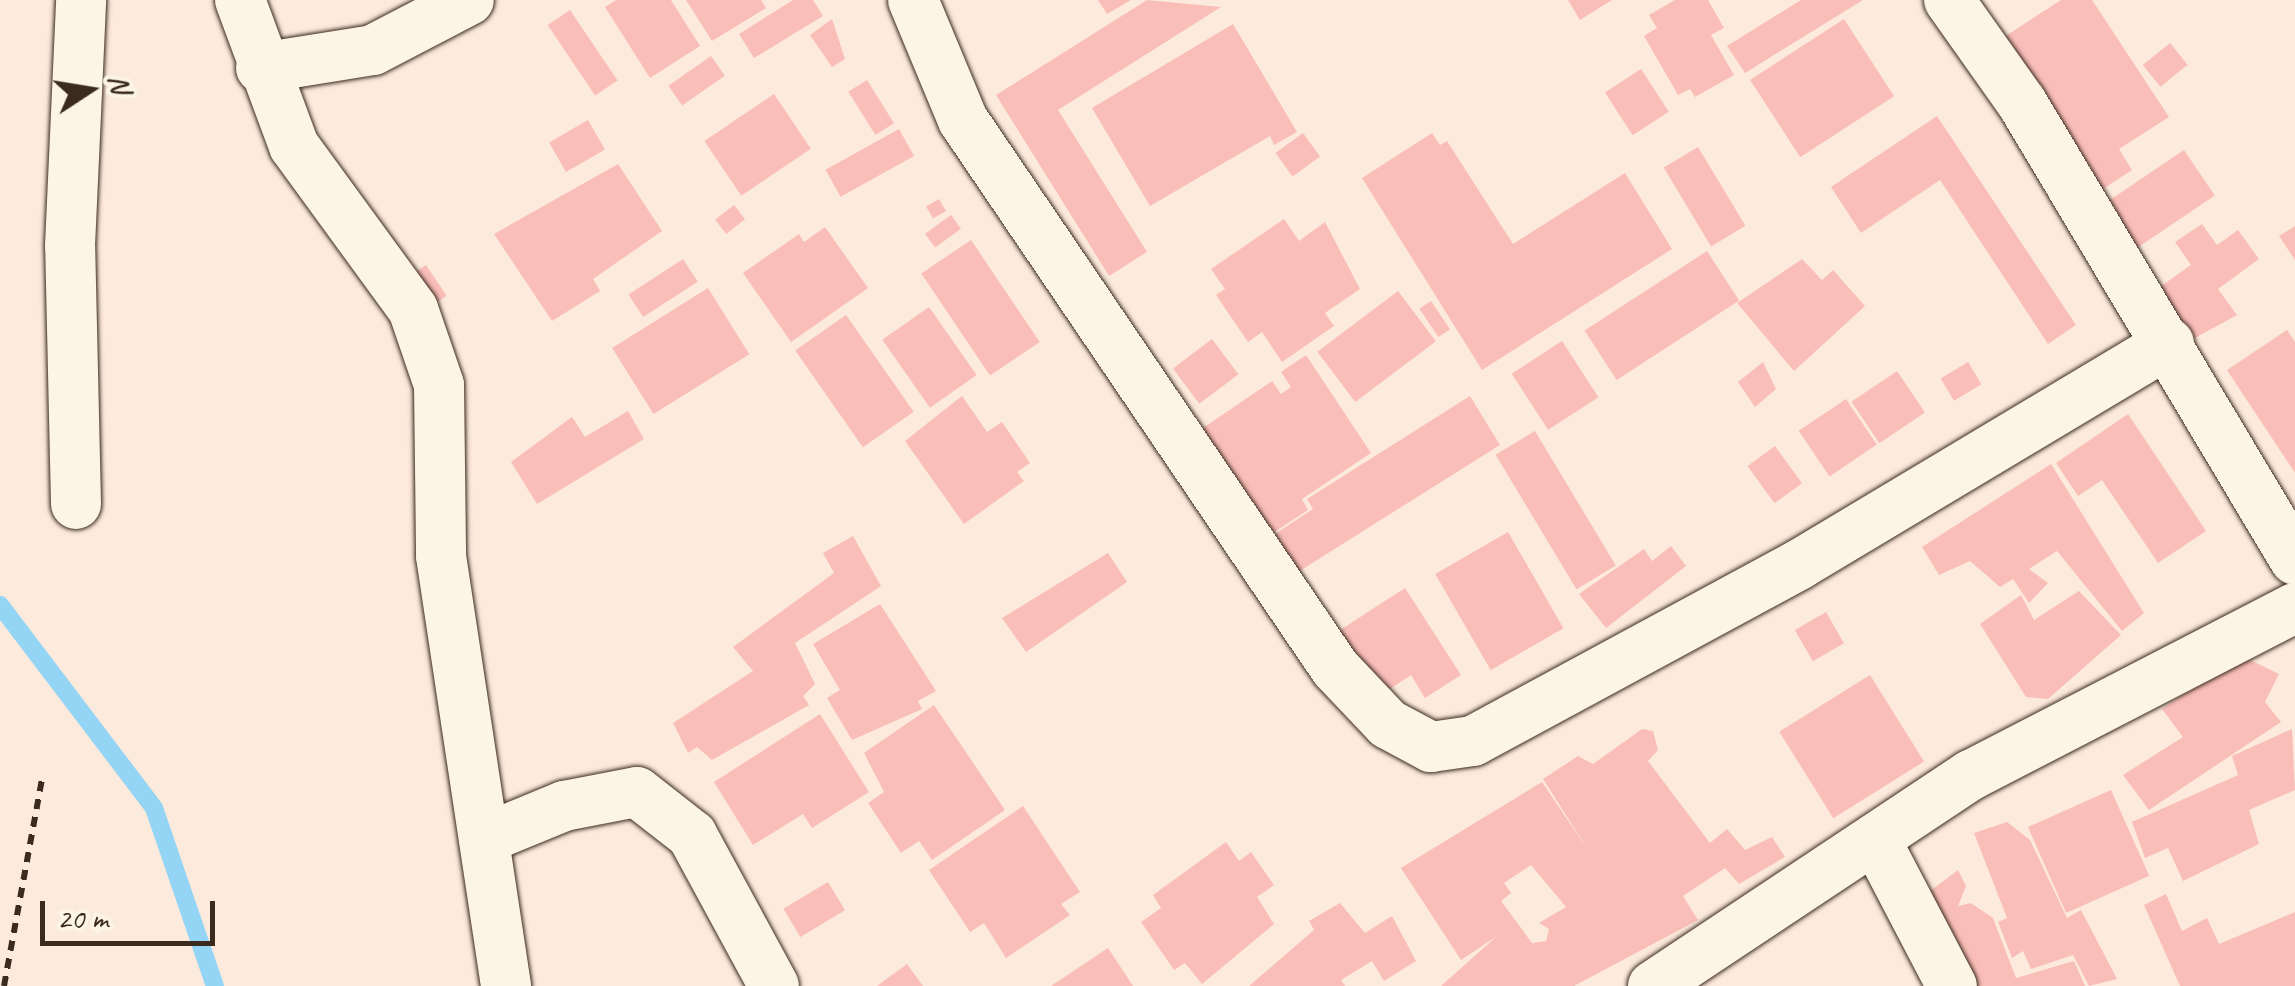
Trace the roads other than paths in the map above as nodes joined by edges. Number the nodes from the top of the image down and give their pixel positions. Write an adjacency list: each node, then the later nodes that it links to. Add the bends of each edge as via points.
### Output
1 (81, 0): 8 (street, via 70,246)
2 (240, 0): 6 (street)
3 (469, 0): 6 (street, via 373,50)
4 (914, 0): 7 (street, via 963,120 1335,668 1388,724 1431,747 1472,740 1800,564)
5 (1949, 0): 7 (street)
6 (261, 68): 11 (street, via 294,146 413,309 440,385 441,556)
7 (2169, 342): 9 (street)
8 (76, 504)
9 (2295, 560)
10 (2295, 608): 12 (street, via 1970,775)
11 (484, 839): 13 (street); 14 (street, via 564,806 637,792 692,836)
12 (1875, 839): 15 (street); 16 (street)
13 (506, 986)
14 (774, 986)
15 (1653, 986)
16 (1952, 986)

